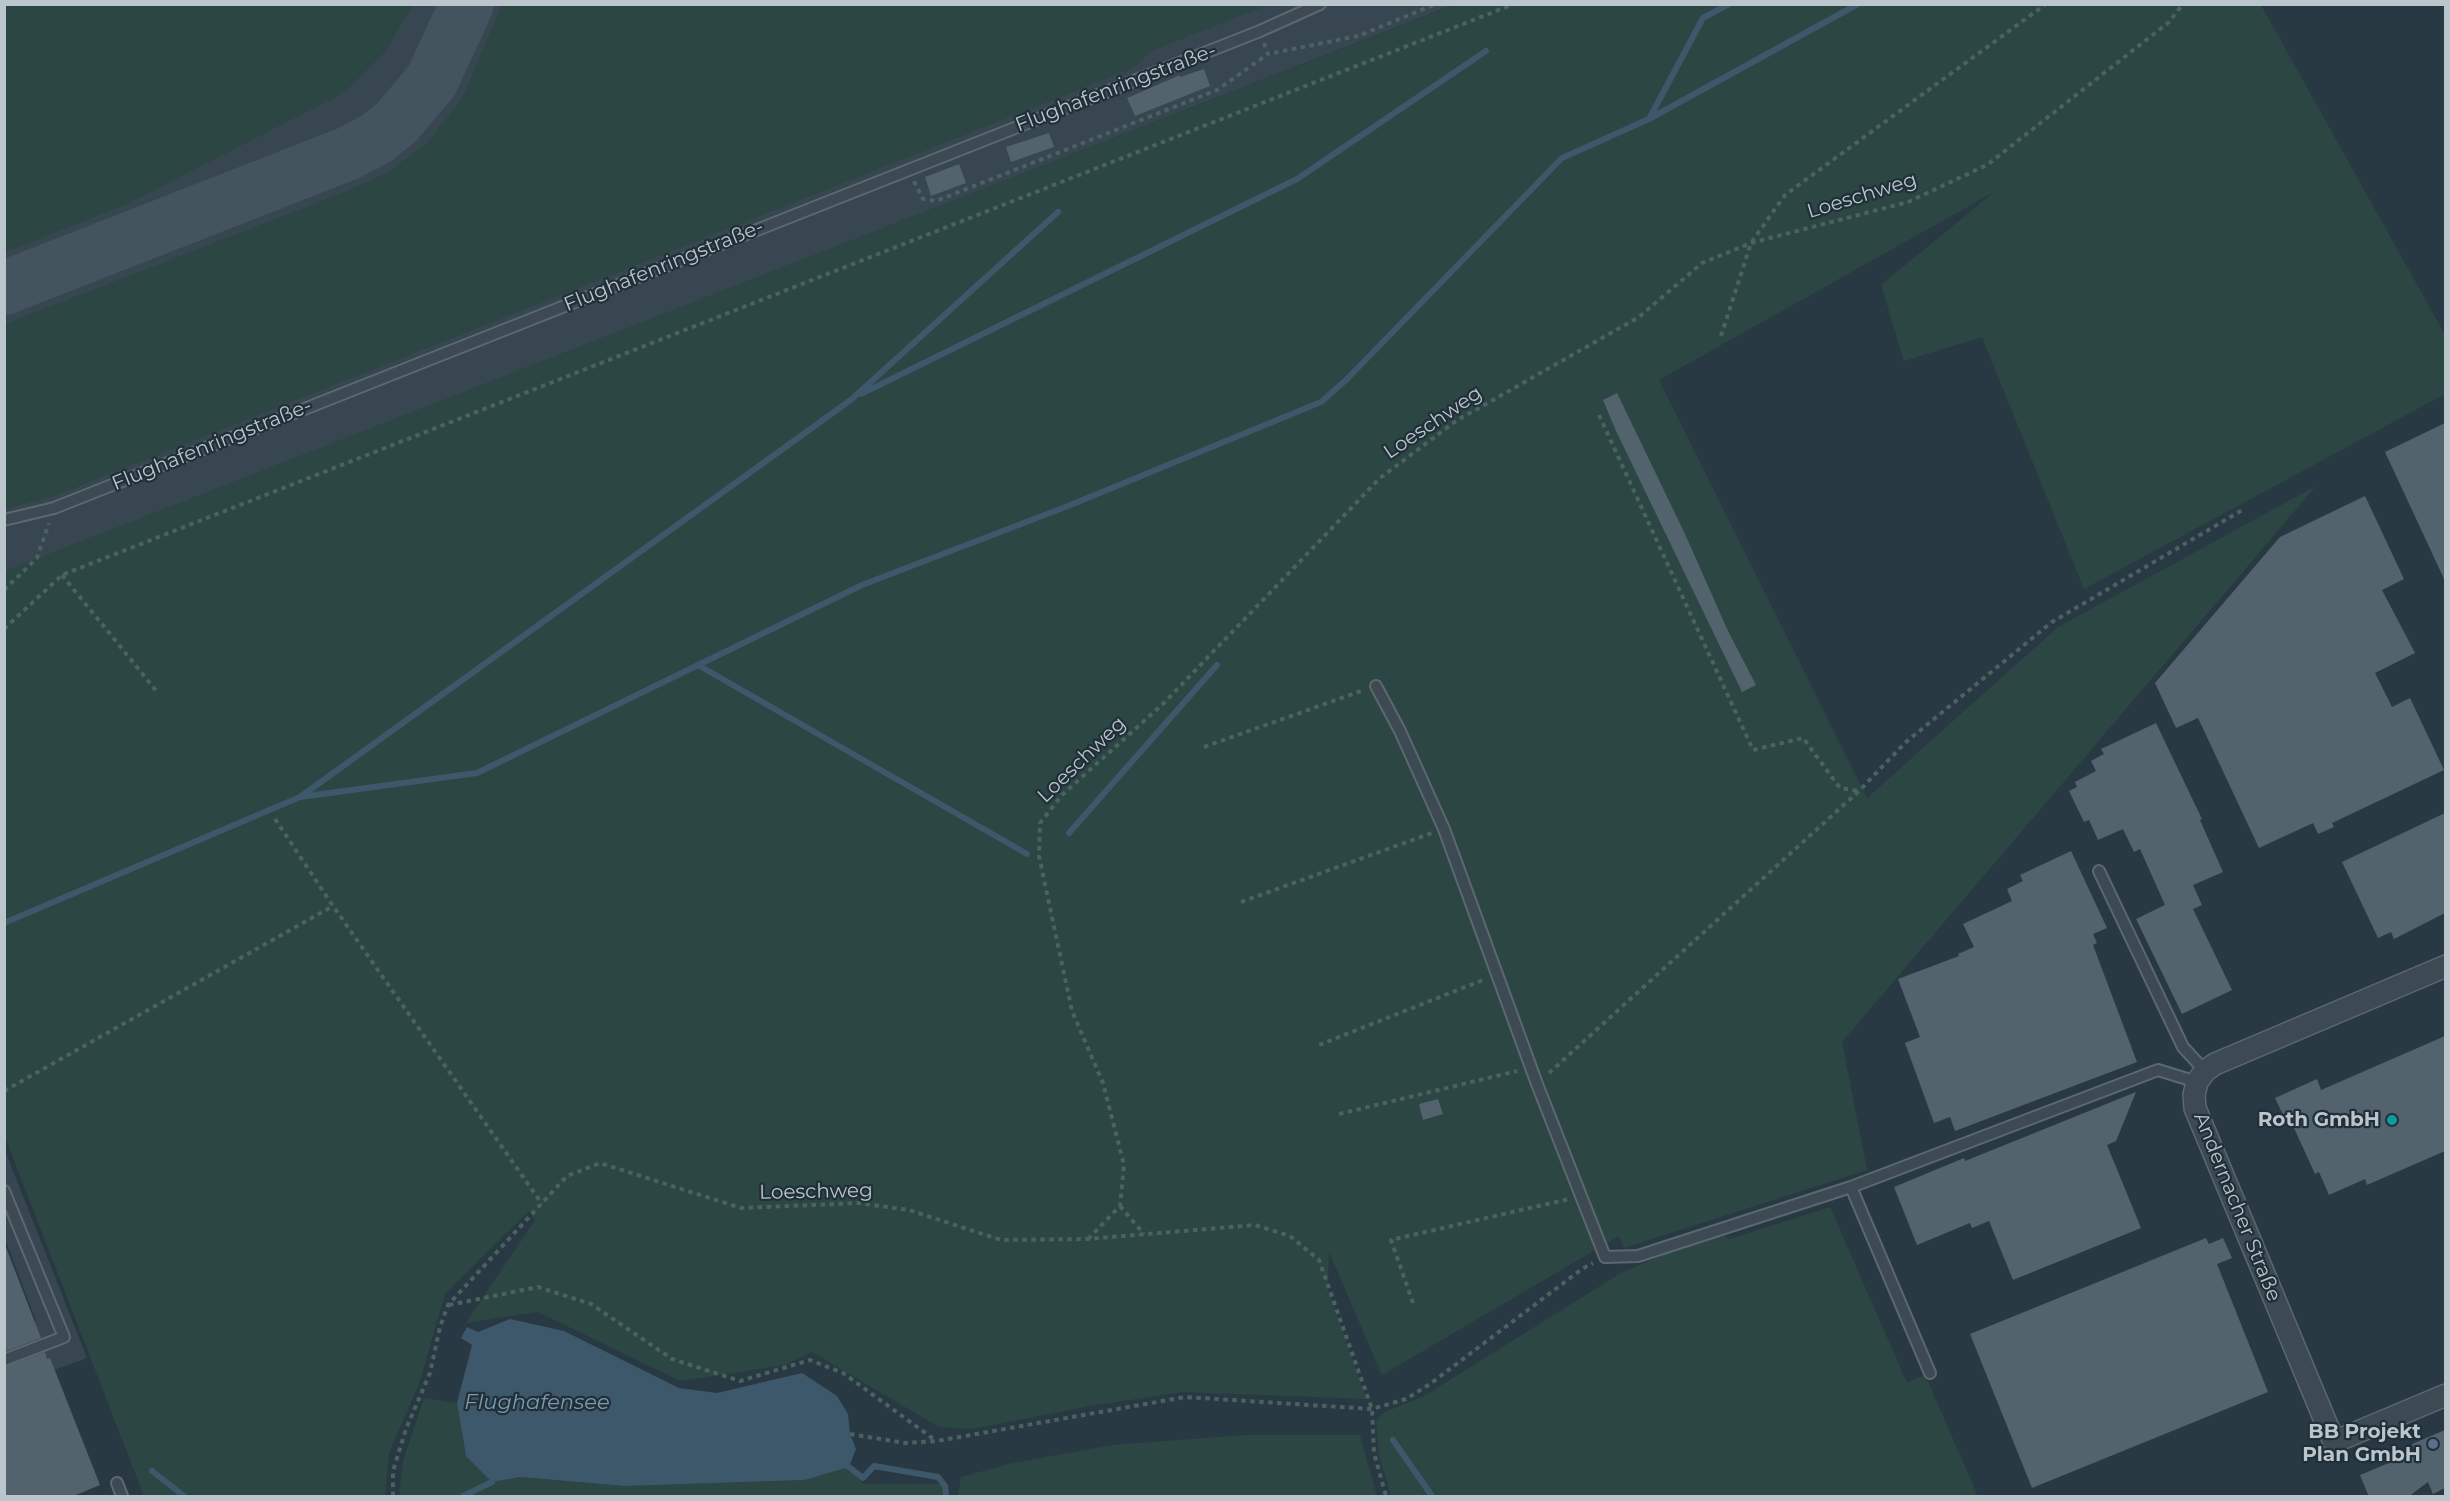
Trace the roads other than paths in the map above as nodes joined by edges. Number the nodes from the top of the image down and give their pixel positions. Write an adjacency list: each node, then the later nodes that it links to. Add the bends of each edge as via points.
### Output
1 (1320, 4): 2 (lane, Flughafenringstraße-, via 54,508)
2 (4, 520)
3 (1376, 686): 7 (lane, via 1444,828 1605,1257 1638,1256)
4 (2099, 871): 6 (lane, via 2183,1047)
5 (2445, 966): 6 (street, via 2215,1064)
6 (2201, 1076): 7 (lane, via 2158,1070); 11 (street, Andernacher Straße, via 2195,1108 2334,1442)
7 (1851, 1187): 10 (lane)
8 (4, 1191): 9 (lane, via 64,1337)
9 (4, 1360)
10 (1930, 1373)
11 (2445, 1395)
12 (117, 1483): 13 (lane)
13 (122, 1497)

